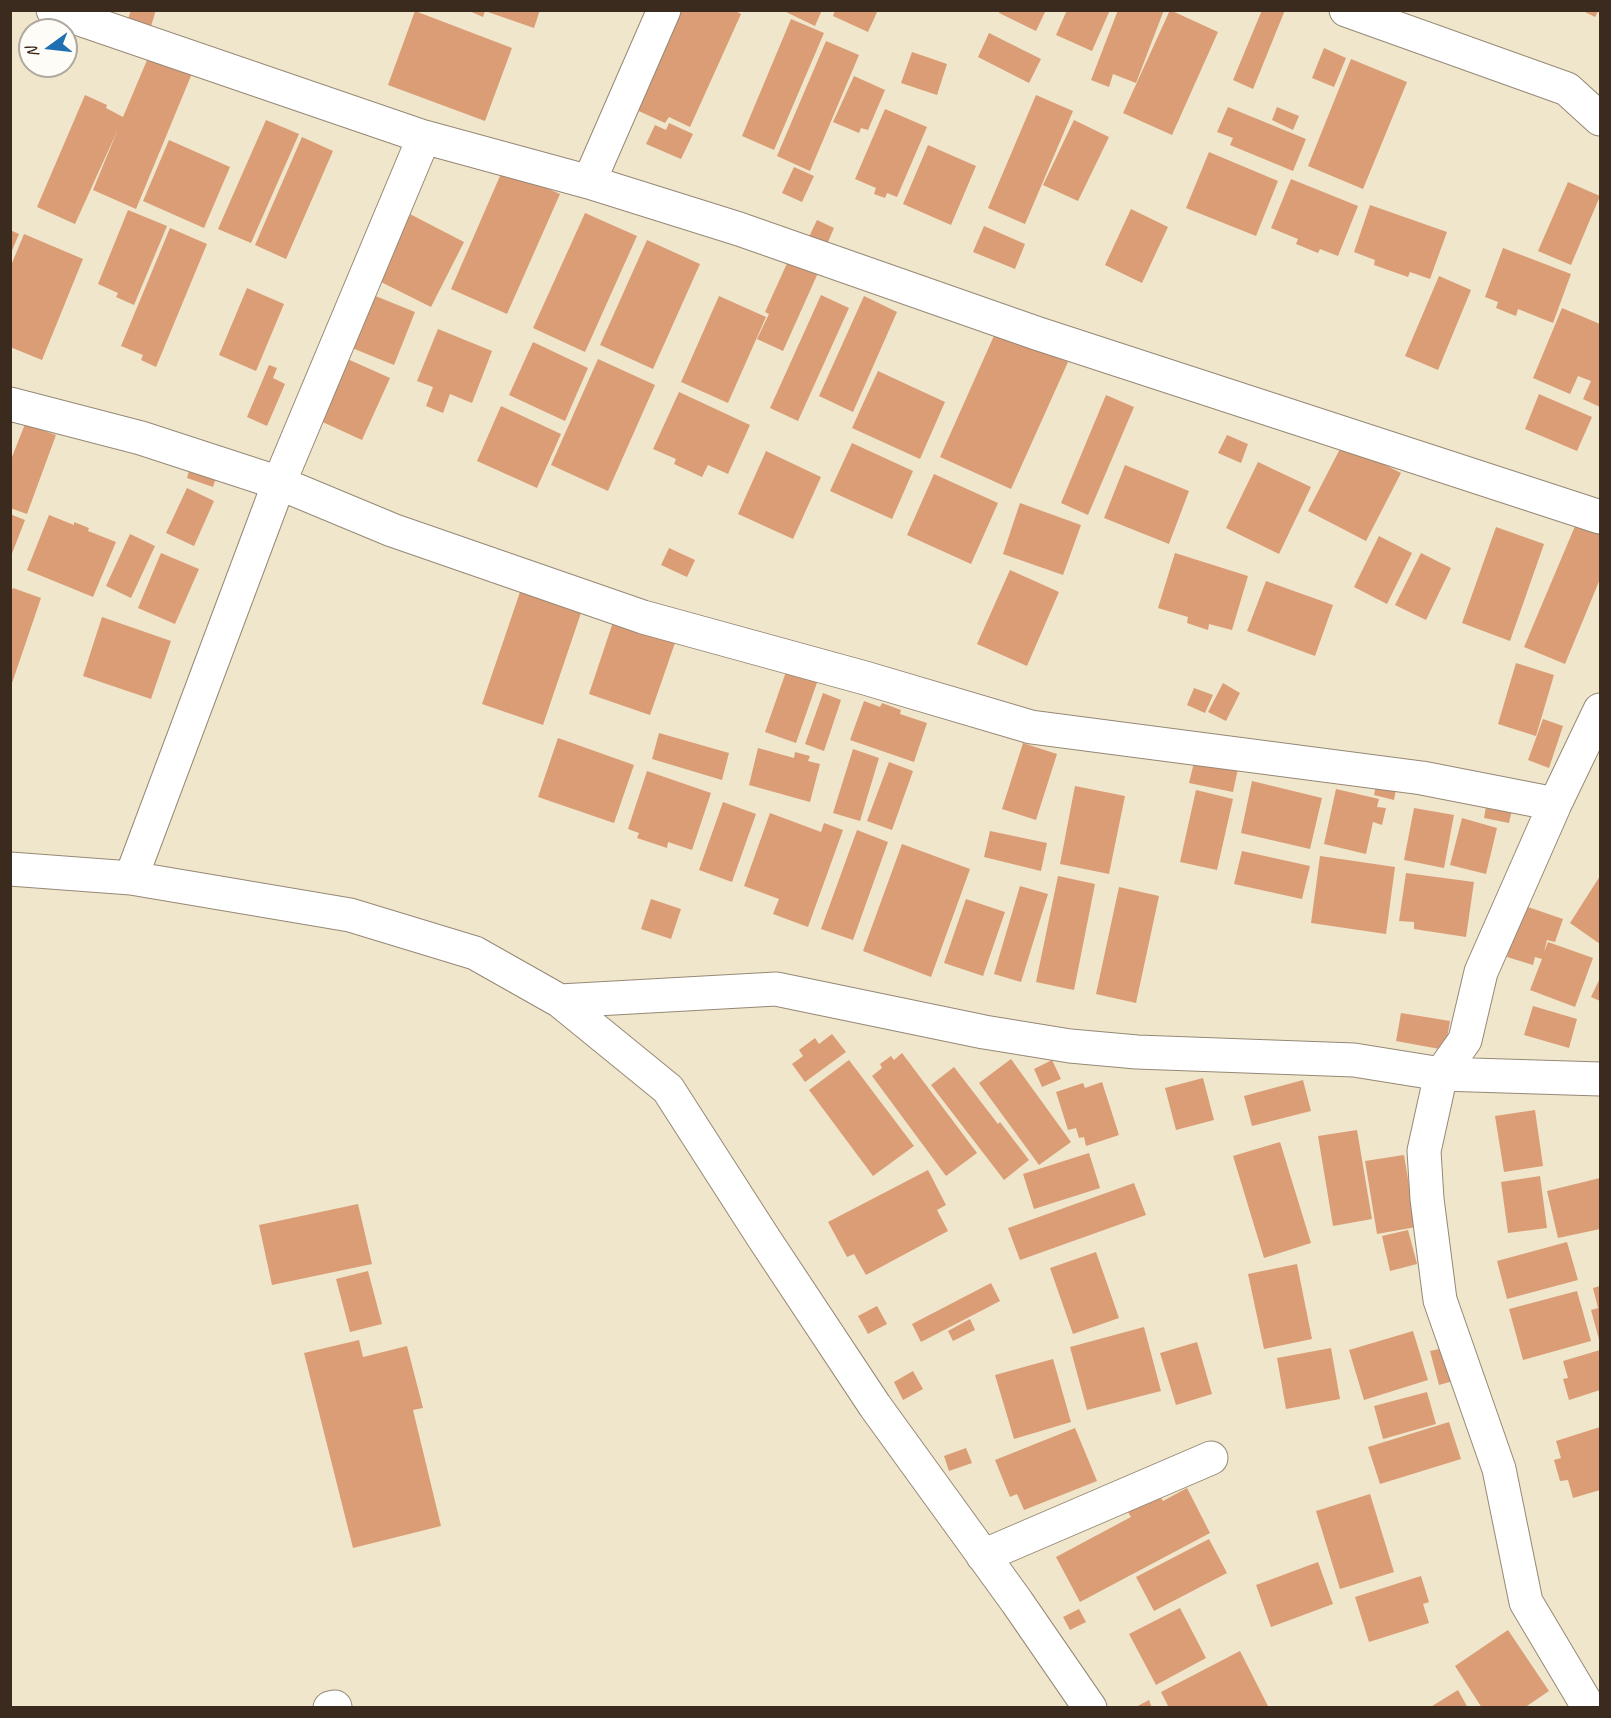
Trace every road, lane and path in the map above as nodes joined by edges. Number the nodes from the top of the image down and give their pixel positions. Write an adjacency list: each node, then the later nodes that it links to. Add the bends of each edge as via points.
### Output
1 (53, 10): 5 (street)
2 (664, 10): 6 (street)
3 (1346, 10): 4 (street, via 1567,89)
4 (1600, 118)
5 (424, 137): 6 (street); 8 (street)
6 (589, 182): 9 (street)
7 (10, 404): 8 (street, via 141,438)
8 (279, 483): 11 (street, via 392,530 643,617 1031,727 1422,778); 13 (street)
9 (1600, 517)
10 (1600, 710): 11 (street)
11 (1555, 804): 15 (street, via 1481,972 1465,1040)
12 (10, 869): 13 (street)
13 (131, 878): 14 (street, via 350,915 475,952)
14 (560, 1001): 15 (street, via 776,988 1070,1046 1354,1060); 18 (street, via 668,1089 875,1406)
15 (1441, 1074): 16 (street); 22 (street, via 1425,1151 1440,1300 1499,1469 1526,1602)
16 (1600, 1078)
17 (1211, 1458): 18 (street)
18 (983, 1556): 21 (street)
19 (330, 1707): 20 (street)
20 (335, 1707)
21 (1090, 1707)
22 (1589, 1707)

